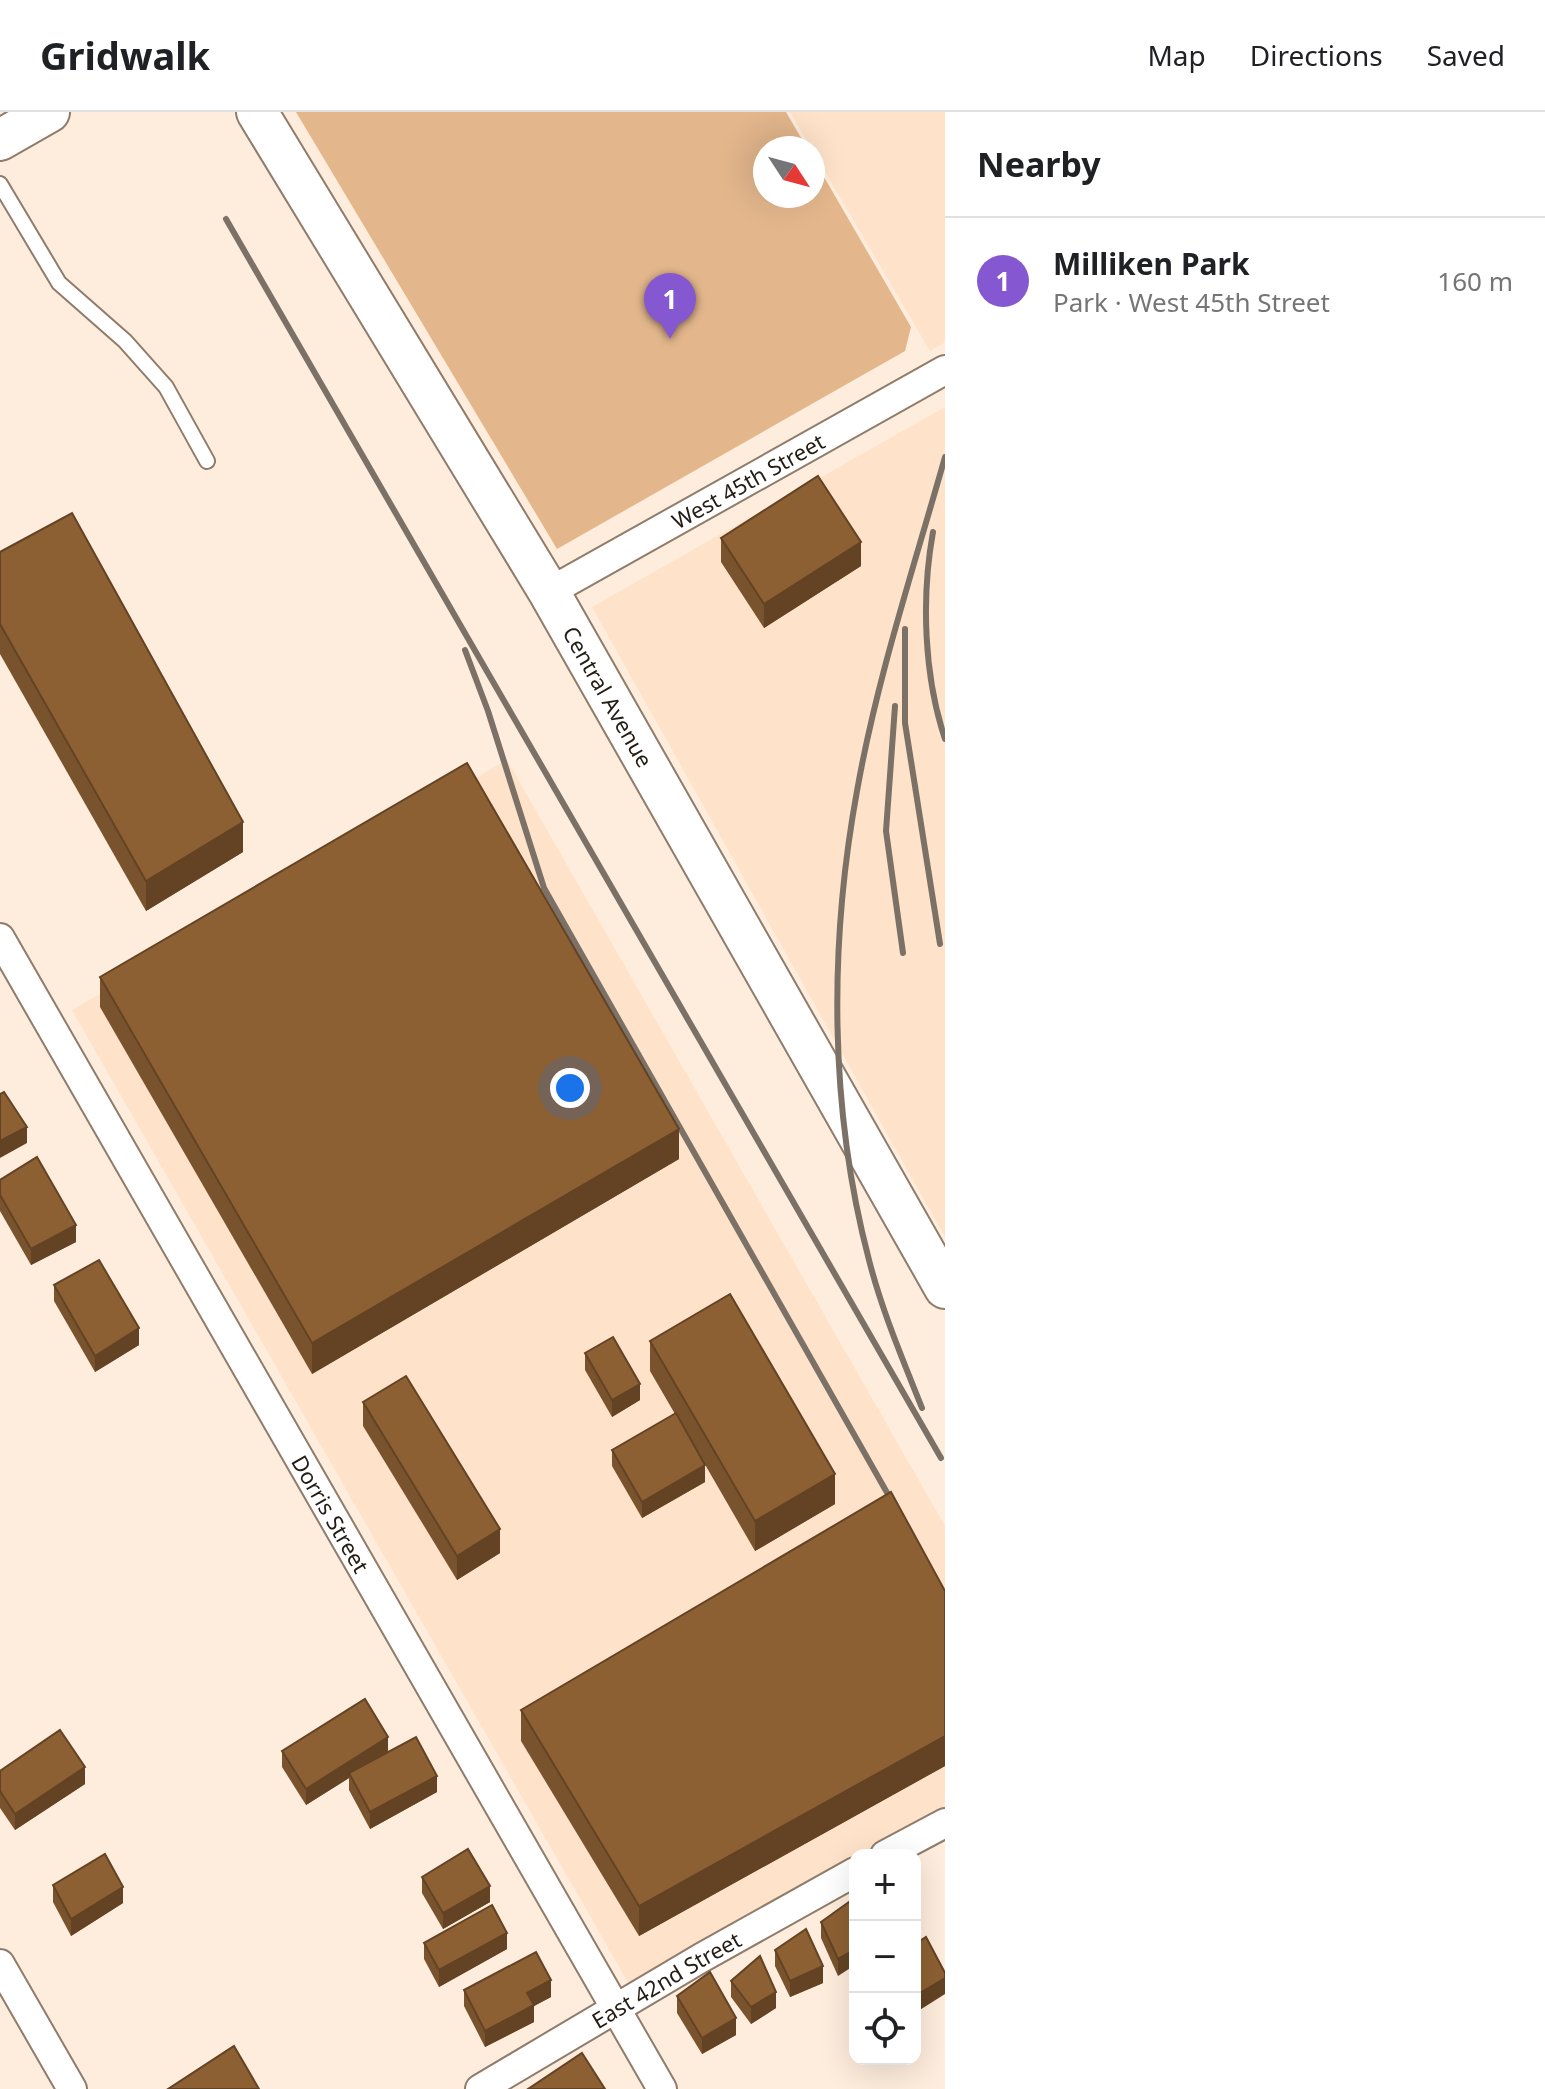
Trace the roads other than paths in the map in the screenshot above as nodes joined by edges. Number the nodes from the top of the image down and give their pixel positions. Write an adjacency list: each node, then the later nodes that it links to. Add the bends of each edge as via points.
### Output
1 (49, 112): 3 (street)
2 (257, 112): 7 (street, Central Avenue)
3 (0, 140)
4 (0, 184): 6 (lane, via 59,283 125,341 166,387)
5 (945, 370): 7 (street, West 45th Street)
6 (207, 461)
7 (549, 592): 9 (street, Central Avenue)
8 (0, 938): 14 (street, Dorris Street)
9 (945, 1288)
10 (945, 1823): 11 (street)
11 (896, 1849)
12 (849, 1875): 14 (street, East 42nd Street)
13 (0, 1964): 15 (street)
14 (616, 2011): 16 (street, East 42nd Street); 17 (street, Dorris Street)
15 (72, 2089)
16 (480, 2089)
17 (662, 2089)

